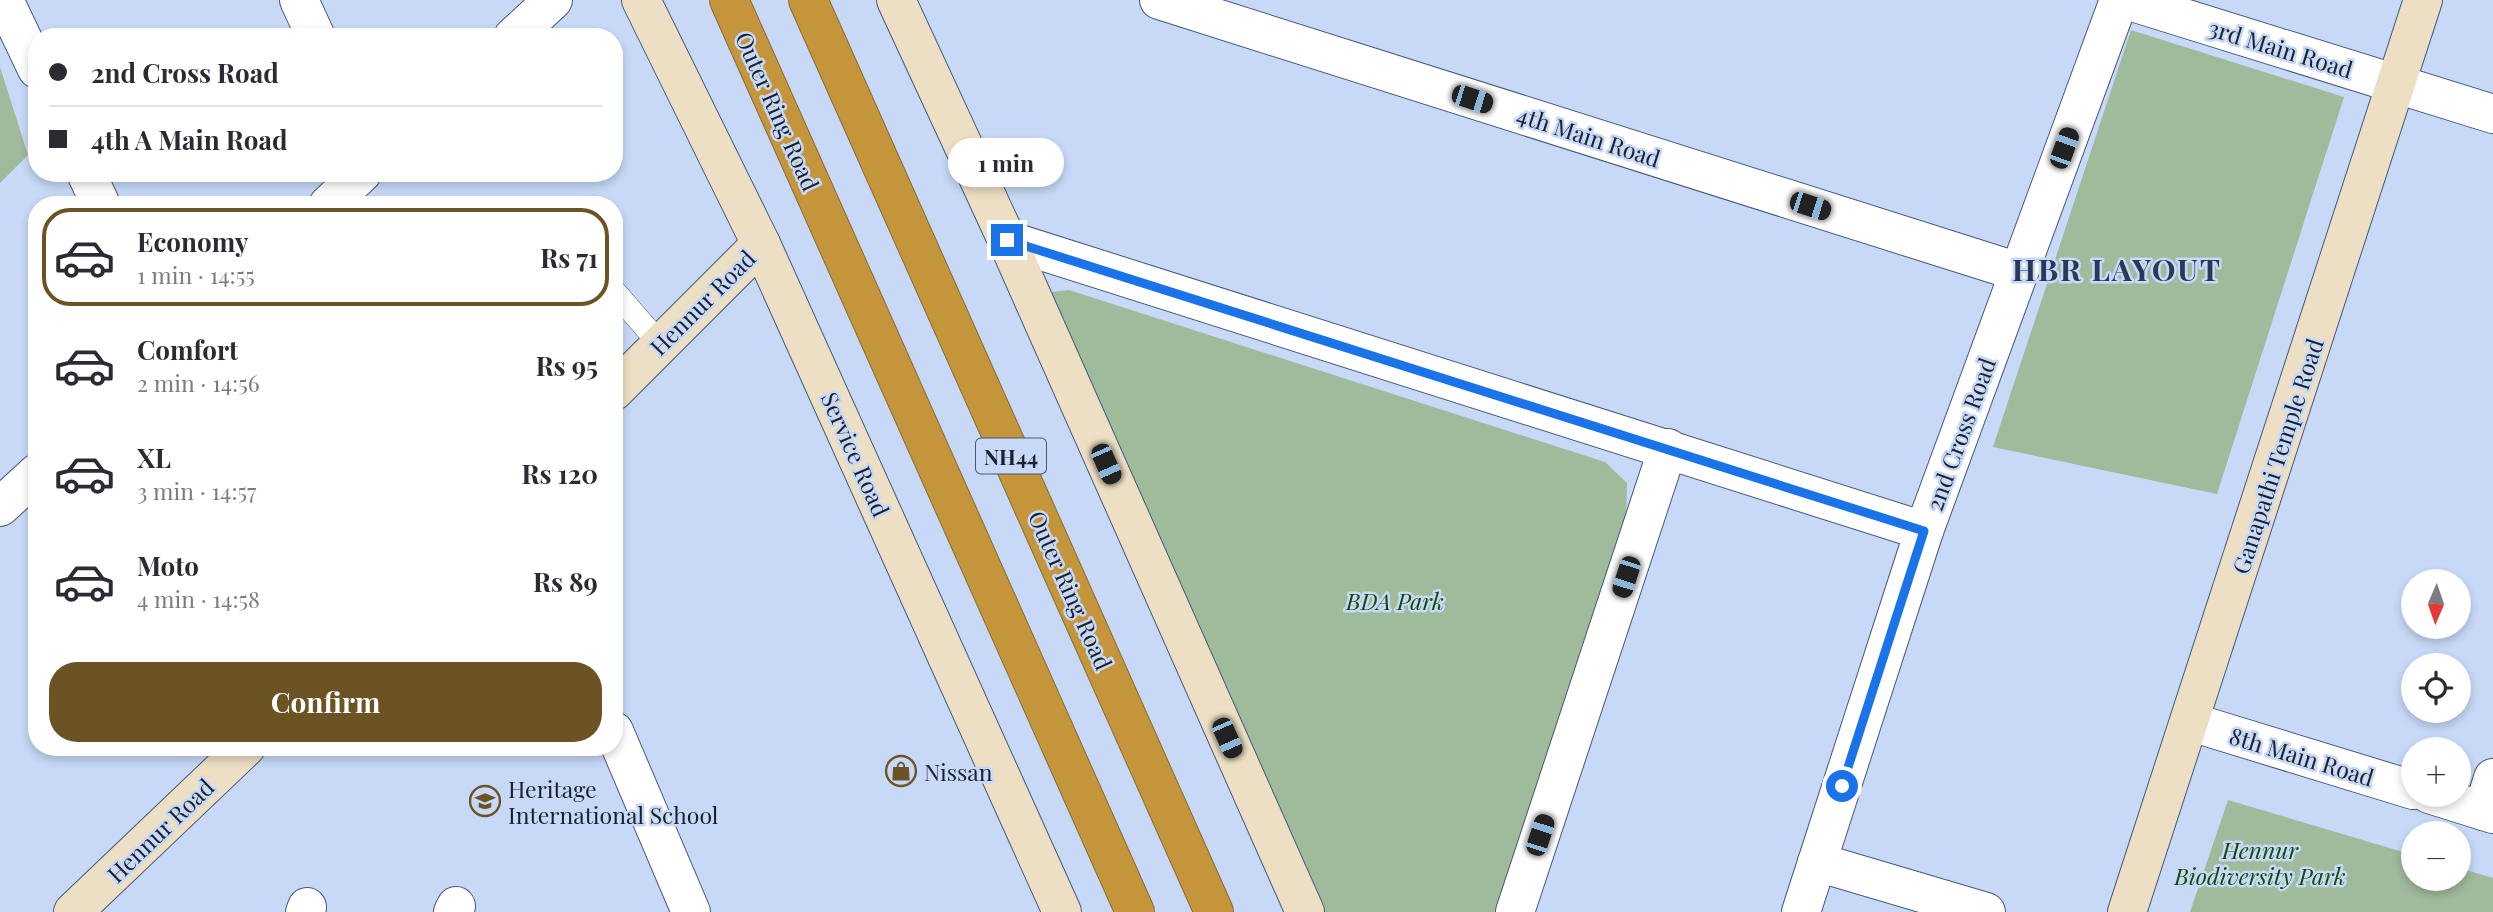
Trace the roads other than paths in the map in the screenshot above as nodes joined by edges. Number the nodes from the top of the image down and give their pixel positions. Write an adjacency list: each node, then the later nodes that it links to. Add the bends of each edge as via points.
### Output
1 (299, 0): 12 (street)
2 (553, 0): 13 (street)
3 (641, 0): 20 (street, Service Road)
4 (729, 0): 39 (highway, Outer Ring Road / NH44)
5 (808, 0): 40 (highway, Outer Ring Road / NH44)
6 (896, 0): 19 (street)
7 (1159, 0): 21 (street, 4th Main Road)
8 (2119, 0): 21 (street, 2nd Cross Road)
9 (2126, 0): 15 (street, 3rd Main Road)
10 (2423, 0): 15 (street, Ganapathi Temple Road)
11 (3, 2): 14 (street)
12 (312, 28)
13 (523, 28)
14 (28, 51)
15 (2397, 83): 16 (street, 3rd Main Road); 29 (street, Ganapathi Temple Road)
16 (2493, 114)
17 (352, 182): 18 (street)
18 (338, 196)
19 (1007, 240): 25 (street); 41 (street)
20 (761, 244): 23 (street, Hennur Road); 38 (street, Service Road)
21 (2019, 272): 28 (street, 2nd Cross Road)
22 (623, 301): 23 (lane)
23 (660, 344): 24 (street, Hennur Road)
24 (623, 382)
25 (1668, 448): 28 (street); 42 (street)
26 (28, 481): 27 (street)
27 (0, 507)
28 (1924, 531): 35 (street, 2nd Cross Road)
29 (2191, 722): 32 (street, 8th Main Road); 45 (street, Ganapathi Temple Road)
30 (623, 752): 37 (street)
31 (237, 756): 36 (street, Hennur Road)
32 (2401, 786)
33 (2471, 799): 34 (street)
34 (2490, 801)
35 (1817, 862): 43 (street, 2nd Cross Road); 44 (street)
36 (73, 912)
37 (691, 912)
38 (1062, 912)
39 (1135, 912)
40 (1214, 912)
41 (1305, 912)
42 (1515, 912)
43 (1801, 912)
44 (1986, 912)
45 (2127, 912)

